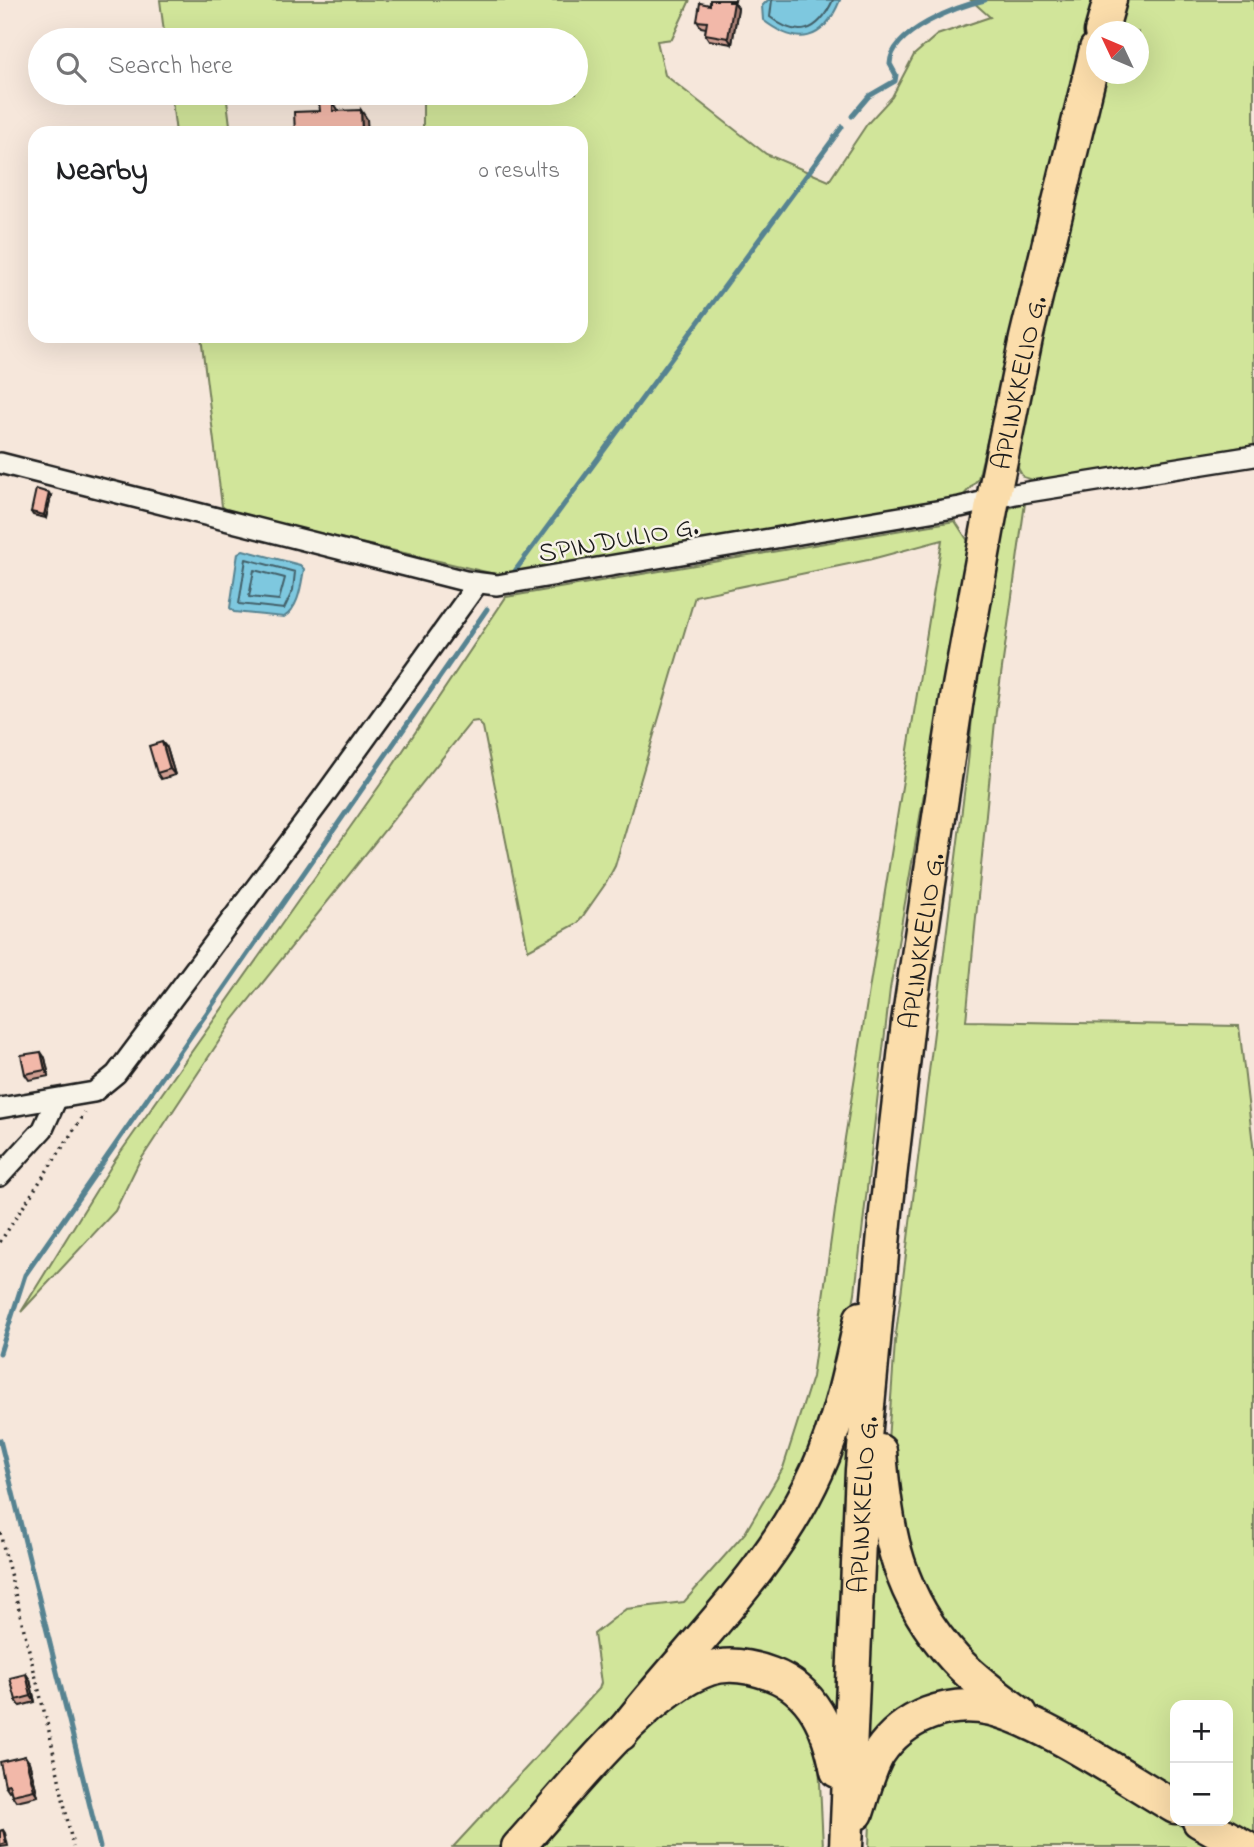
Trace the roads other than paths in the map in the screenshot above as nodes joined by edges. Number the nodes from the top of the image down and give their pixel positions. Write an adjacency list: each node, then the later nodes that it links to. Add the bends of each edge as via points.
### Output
1 (1110, 0): 2 (highway)
2 (1104, 21)
3 (1088, 84): 6 (highway, APLINKKELIO G., via 1026,338)
4 (1254, 456): 6 (street, SPINDULIO G.)
5 (0, 463): 7 (street, SPINDULIO G.)
6 (993, 499): 7 (street, SPINDULIO G., via 519,584); 11 (highway, APLINKKELIO G., via 936,826)
7 (478, 583): 8 (street, via 116,1074 94,1092)
8 (56, 1100): 9 (street); 10 (street, via 43,1129)
9 (0, 1108)
10 (0, 1177)
11 (886, 1212): 12 (highway, APLINKKELIO G.); 14 (highway, via 834,1429 811,1483 756,1572)
12 (873, 1372): 13 (highway, via 887,1526 908,1590 956,1661); 17 (highway, APLINKKELIO G., via 862,1470)
13 (1038, 1728): 15 (highway); 17 (highway, via 991,1709 960,1707 910,1722 893,1736 872,1766)
14 (621, 1734): 17 (highway, via 685,1679 711,1668 756,1669 782,1678 802,1692 817,1711 833,1749); 18 (highway)
15 (1170, 1804)
16 (1208, 1826): 19 (highway)
17 (847, 1837)
18 (518, 1847)
19 (1245, 1847)

